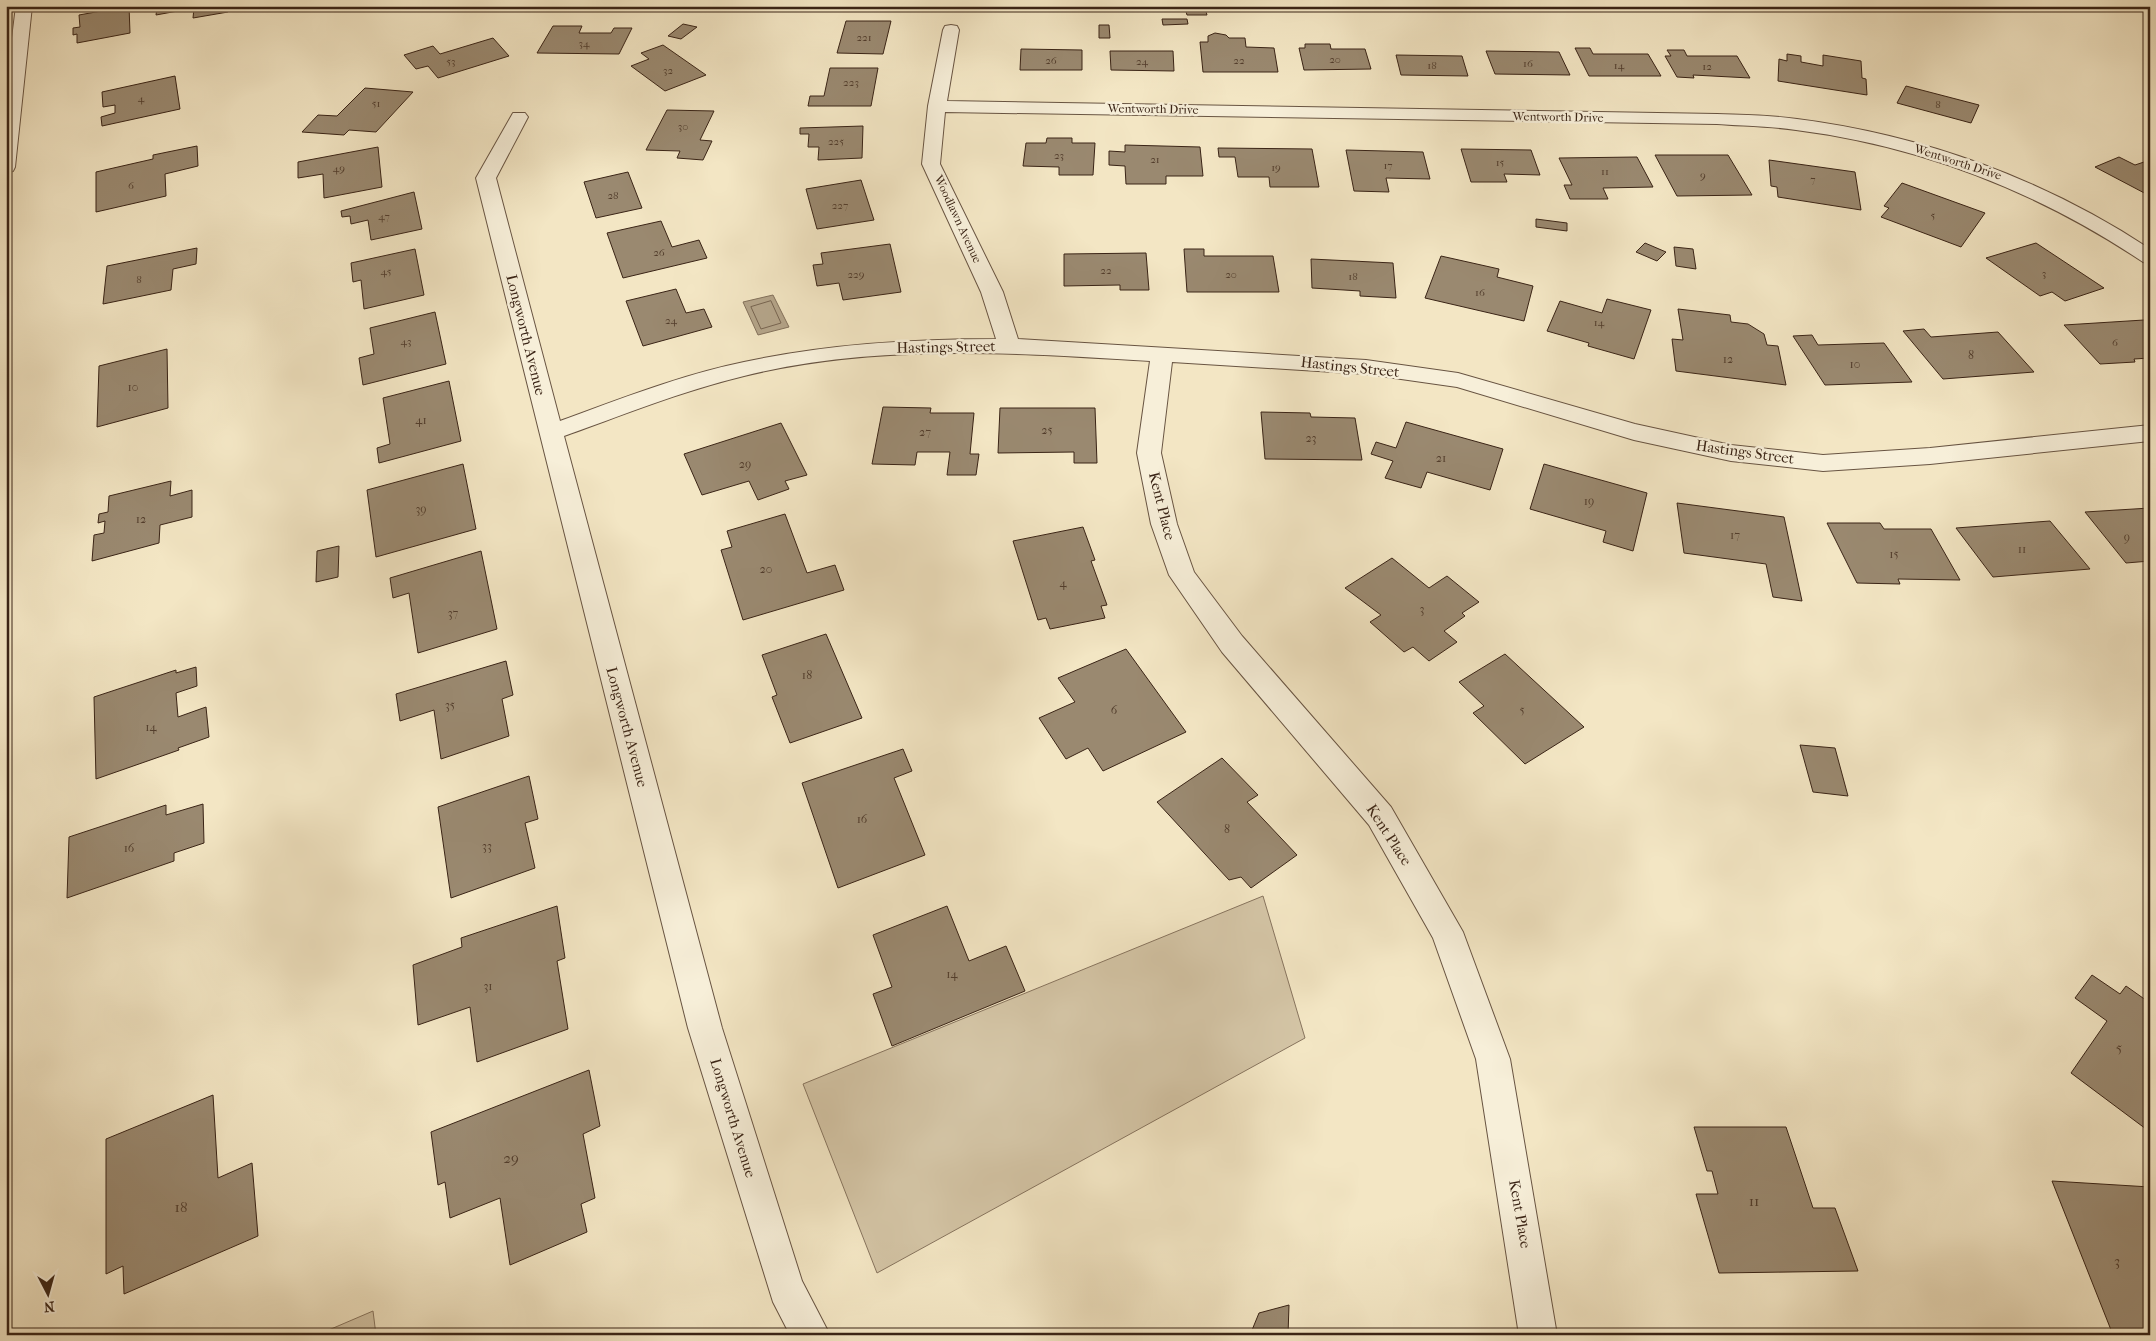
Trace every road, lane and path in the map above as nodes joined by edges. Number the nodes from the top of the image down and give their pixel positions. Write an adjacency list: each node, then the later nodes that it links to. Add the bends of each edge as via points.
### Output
1 (24, 6): 5 (street)
2 (951, 30): 3 (street, Woodlawn Avenue)
3 (938, 106): 6 (street, Wentworth Drive, via 1707,119 1807,126 1899,143 1997,174 2074,212); 7 (street, Woodlawn Avenue, via 931,164 992,292)
4 (518, 117): 9 (street, Longworth Avenue, via 486,178)
5 (6, 166)
6 (2150, 258)
7 (1009, 346): 8 (street, Hastings Street); 9 (street, Hastings Street, via 926,346 843,352 743,369 667,391)
8 (1162, 356): 10 (street, Hastings Street, via 1366,367 1458,380 1634,432 1731,453 1823,463 1930,456); 12 (street, Kent Place, via 1149,453 1164,524 1182,575 1232,644 1380,816 1447,932 1493,1059)
9 (550, 433): 11 (street, Longworth Avenue, via 705,1028 786,1289)
10 (2150, 433)
11 (811, 1335)
12 (1538, 1335)

